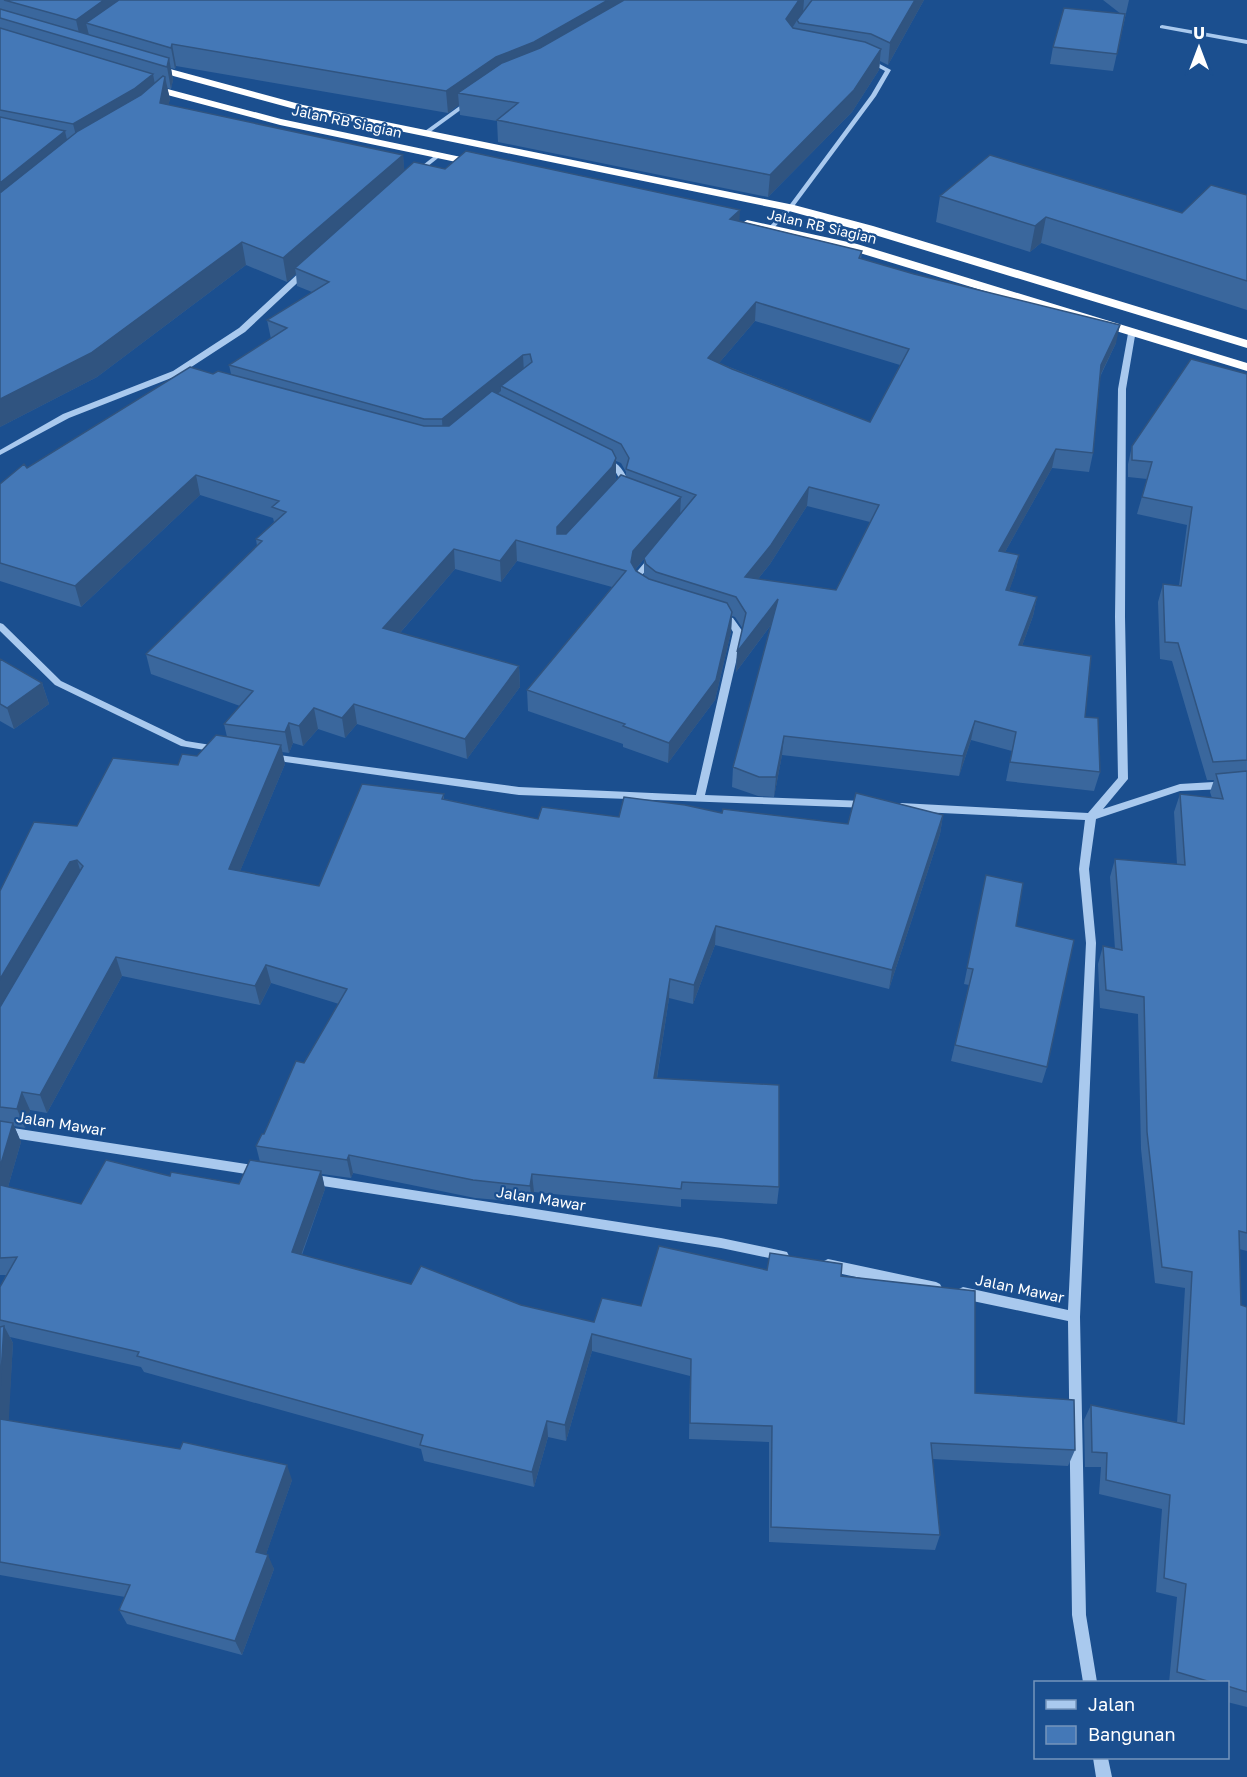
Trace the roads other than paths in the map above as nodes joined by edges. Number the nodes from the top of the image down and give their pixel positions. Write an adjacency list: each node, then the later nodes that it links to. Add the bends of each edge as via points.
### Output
1 (1162, 27): 2 (street)
2 (1247, 42)
3 (855, 57): 11 (street, via 888,70 874,95)
4 (135, 62): 7 (highway, Jalan RB Siagian, via 302,108)
5 (135, 83): 8 (highway, Jalan RB Siagian, via 163,97)
6 (473, 99): 7 (street)
7 (428, 132): 11 (highway, Jalan RB Siagian)
8 (439, 155): 9 (highway, Jalan RB Siagian); 10 (street)
9 (496, 168)
10 (412, 176)
11 (790, 208): 13 (street); 16 (highway, Jalan RB Siagian)
12 (736, 221): 13 (highway, Jalan RB Siagian)
13 (770, 229): 15 (highway, Jalan RB Siagian, via 854,247)
14 (316, 261): 18 (street, via 242,330)
15 (1132, 330): 17 (highway, Jalan RB Siagian); 35 (street, via 1122,389 1120,616 1124,779)
16 (1247, 344)
17 (1247, 367)
18 (176, 373): 19 (street); 20 (street, via 66,416)
19 (187, 376)
20 (0, 453)
21 (596, 457): 22 (street, via 617,467 624,478)
22 (618, 490): 23 (street); 24 (street)
23 (628, 494)
24 (610, 499)
25 (660, 549): 26 (street, via 638,575 637,582)
26 (646, 591)
27 (708, 613): 32 (street, via 730,621 738,632)
28 (0, 626): 29 (street, via 58,683 184,744)
29 (230, 751)
30 (264, 756): 32 (street, via 519,791)
31 (1247, 784): 35 (street, via 1180,788)
32 (700, 797): 33 (street)
33 (878, 806)
34 (890, 807): 35 (street)
35 (1091, 817): 39 (street, via 1084,869 1091,943)
36 (0, 1131): 37 (street, Jalan Mawar)
37 (272, 1173)
38 (295, 1177): 39 (street, Jalan Mawar, via 721,1243)
39 (1074, 1317): 40 (street, via 1079,1615)
40 (1090, 1681)
41 (1101, 1759): 42 (street)
42 (1104, 1777)

